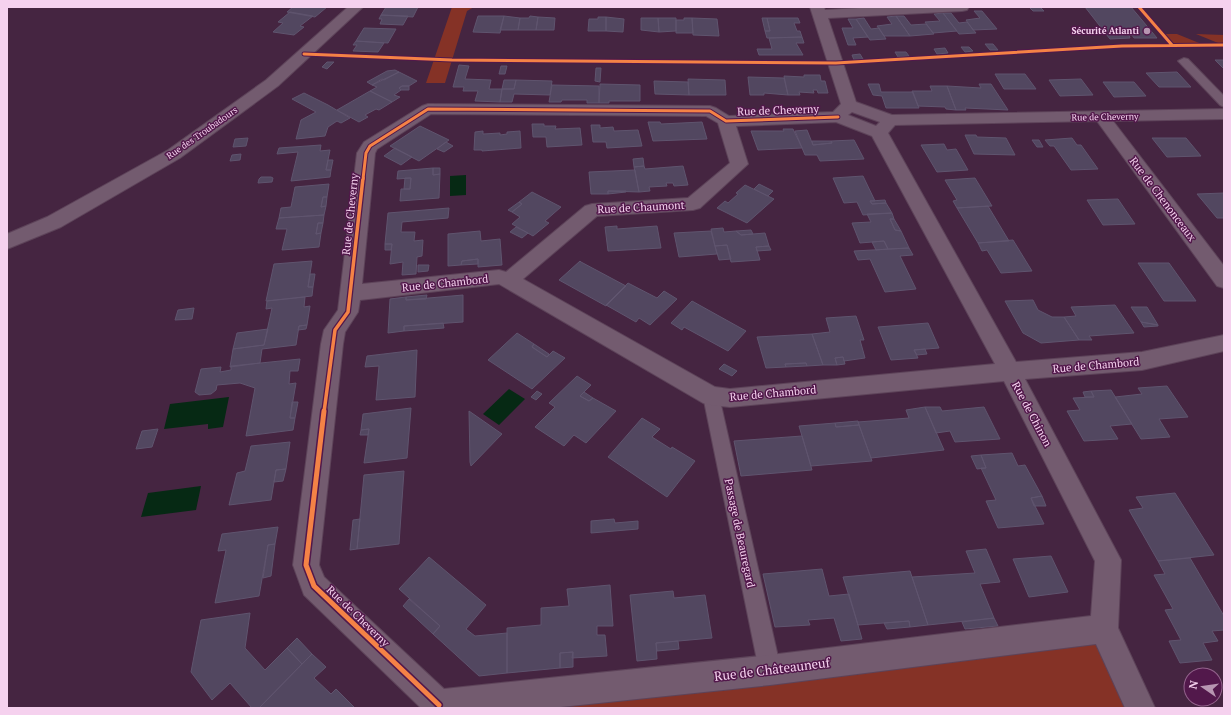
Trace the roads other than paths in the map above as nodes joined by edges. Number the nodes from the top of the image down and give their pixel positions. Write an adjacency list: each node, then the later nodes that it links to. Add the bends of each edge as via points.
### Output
1 (356, 7): 12 (street, Rue des Troubadours, via 272,83 174,154 54,222)
2 (962, 7): 3 (street)
3 (909, 8): 4 (street)
4 (818, 11): 7 (street)
5 (1184, 61): 6 (lane)
6 (1224, 103)
7 (844, 111): 10 (street, Rue de Cheverny); 11 (street, Rue de Cheverny)
8 (1224, 114): 9 (street, Rue de Cheverny)
9 (1102, 117): 11 (street, Rue de Cheverny); 14 (street, Rue de Chenonceaux)
10 (726, 121): 13 (street, Rue de Chaumont, via 739,164 693,204 592,210); 15 (street, Rue de Cheverny, via 710,111 428,109 370,146 366,153)
11 (885, 126): 17 (street, Rue de Chinon)
12 (7, 242)
13 (509, 280): 15 (street, Rue de Chambord, via 499,277); 18 (street, Rue de Chambord)
14 (1224, 281)
15 (352, 293): 21 (street, Rue de Cheverny, via 348,312 335,330 332,344 306,565 314,586)
16 (1224, 343): 17 (street, Rue de Chambord, via 1142,361)
17 (1010, 372): 18 (street, Rue de Chambord, via 730,398); 19 (street, Rue de Chinon, via 1108,560)
18 (711, 396): 20 (lane, Passage de Beauregard)
19 (1104, 629): 20 (street, Rue de Châteauneuf); 22 (street, Rue de Chinon)
20 (770, 670): 21 (street, Rue de Châteauneuf)
21 (439, 707)
22 (1140, 708)

